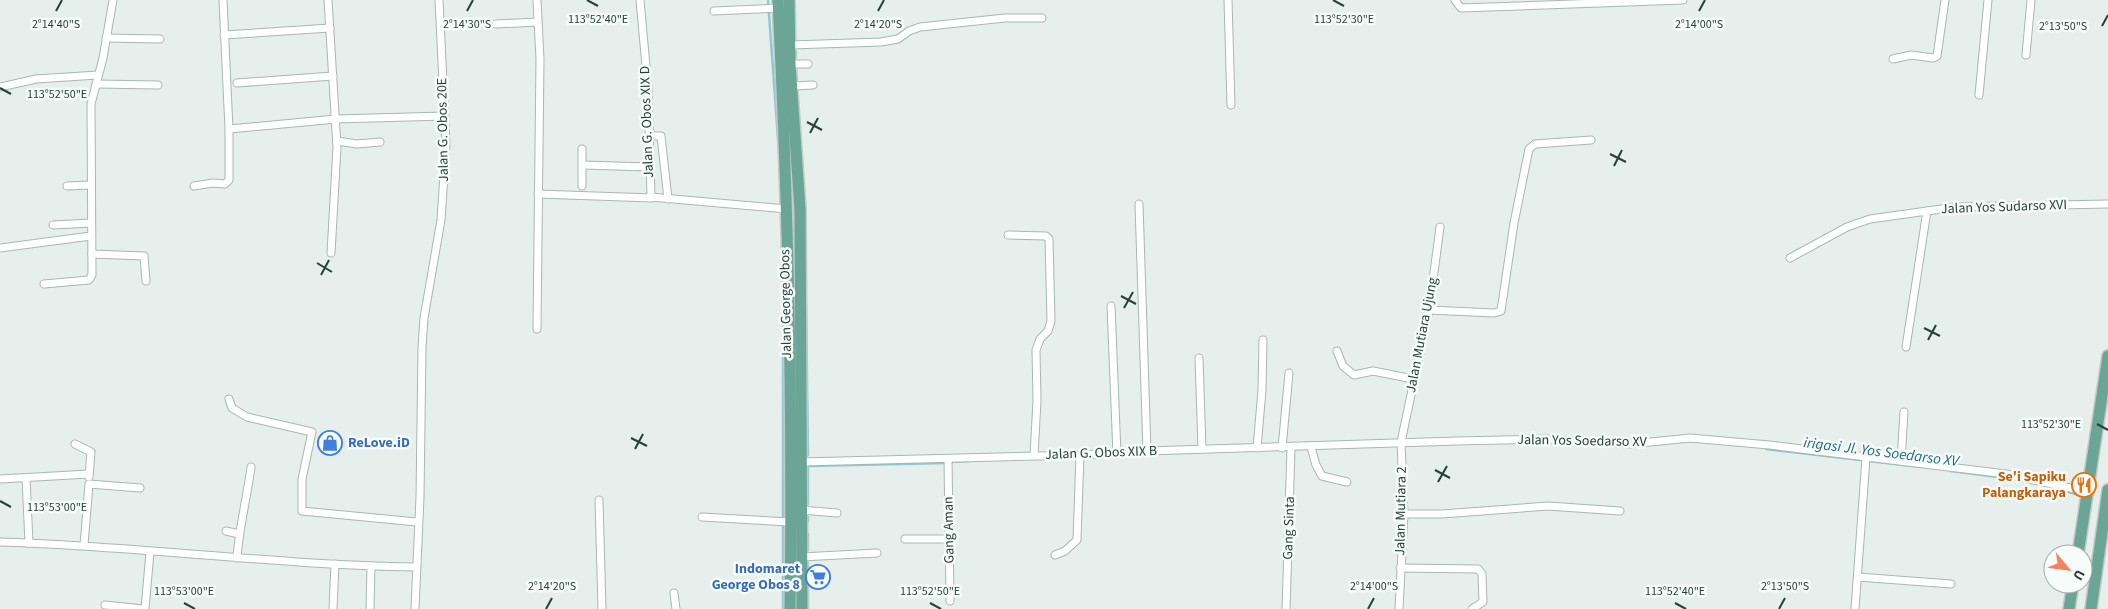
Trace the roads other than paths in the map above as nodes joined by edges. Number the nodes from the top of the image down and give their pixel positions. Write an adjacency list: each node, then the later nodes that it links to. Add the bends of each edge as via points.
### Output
1 (113, 0): 21 (street)
2 (223, 0): 20 (street)
3 (328, 0): 19 (street)
4 (439, 0): 38 (street, Jalan G. Obos 20E)
5 (537, 0): 17 (street)
6 (640, 0): 41 (street, Jalan G. Obos XIX D)
7 (789, 0): 23 (main road, Jalan George Obos)
8 (1228, 0): 37 (street)
9 (1455, 0): 10 (street, via 1461,8)
10 (1683, 0)
11 (1945, 0): 25 (street, via 1937,56 1911,55)
12 (1988, 0): 36 (street)
13 (2031, 0): 24 (street)
14 (778, 4): 15 (street); 57 (main road, Jalan George Obos)
15 (714, 11)
16 (1042, 18): 23 (street, via 920,27 898,39 881,42)
17 (537, 22): 18 (street); 52 (street, via 540,59)
18 (496, 24)
19 (330, 28): 20 (street); 29 (street)
20 (224, 35): 40 (street)
21 (106, 38): 22 (street); 28 (street)
22 (160, 39)
23 (791, 45): 26 (main road, Jalan George Obos)
24 (2026, 55)
25 (1893, 59)
26 (790, 64): 27 (street); 34 (main road, Jalan George Obos)
27 (808, 64)
28 (98, 76): 31 (street); 35 (street, via 36,79)
29 (333, 76): 30 (street); 39 (street)
30 (237, 83)
31 (96, 84): 32 (street); 48 (street, via 91,104)
32 (158, 85)
33 (813, 85): 34 (street)
34 (791, 86): 96 (main road, Jalan George Obos, via 800,209)
35 (0, 87)
36 (1979, 95)
37 (1231, 104)
38 (445, 116): 39 (street); 112 (street, Jalan G. Obos 20E, via 444,191 424,318)
39 (336, 119): 40 (street); 43 (street)
40 (229, 129): 50 (street, via 228,182)
41 (649, 136): 47 (street, Jalan G. Obos XIX D); 54 (street, via 661,136)
42 (1591, 140): 71 (street, via 1535,144 1529,149 1514,223 1502,310 1494,313)
43 (337, 141): 44 (street, via 357,144); 65 (street)
44 (380, 142)
45 (582, 149): 46 (street)
46 (583, 165): 47 (street); 51 (street)
47 (650, 167): 53 (street, Jalan G. Obos XIX D)
48 (90, 185): 49 (street); 59 (street)
49 (67, 186)
50 (194, 186)
51 (582, 186)
52 (538, 194): 53 (street); 72 (street)
53 (652, 198): 54 (street, Jalan G. Obos XIX D)
54 (668, 199): 57 (street, Jalan G. Obos XIX D)
55 (1139, 204): 89 (street)
56 (2108, 204): 58 (street, Jalan Yos Sudarso XVI, via 2002,205)
57 (787, 209): 113 (main road, Jalan George Obos, via 791,354)
58 (1927, 211): 67 (street, Jalan Yos Sudarso XVI, via 1858,222); 74 (street)
59 (91, 223): 60 (street); 63 (street)
60 (53, 224)
61 (1440, 227): 71 (street, Jalan Mutiara Ujung)
62 (1008, 235): 91 (street, via 1046,236 1049,239 1051,321 1036,350)
63 (91, 236): 64 (street); 66 (street)
64 (0, 248)
65 (332, 253)
66 (92, 254): 68 (street, via 144,256); 69 (street, via 90,278)
67 (1790, 258)
68 (146, 281)
69 (44, 284)
70 (1111, 306): 90 (street)
71 (1429, 310): 79 (street, Jalan Mutiara Ujung)
72 (537, 329)
73 (1263, 340): 85 (street)
74 (1906, 347)
75 (1337, 351): 79 (street, via 1343,366 1354,375 1372,371)
76 (2108, 356): 104 (main road)
77 (1198, 358): 88 (street)
78 (1289, 373): 86 (street)
79 (1413, 379): 82 (street, Jalan Mutiara Ujung)
80 (229, 399): 112 (street, via 232,408 247,417 312,432 302,479 301,509 304,512)
81 (1904, 412): 95 (street)
82 (1401, 442): 84 (street, Jalan G. Obos XIX B); 93 (street, Jalan Yos Soedarso XV, via 1547,439 1632,444 1690,438); 110 (street, Jalan Mutiara 2)
83 (75, 444): 98 (street, via 91,452)
84 (1311, 447): 87 (street, Jalan G. Obos XIX B); 101 (street, via 1322,476)
85 (1258, 448): 86 (street, Jalan G. Obos XIX B); 88 (street, Jalan G. Obos XIX B)
86 (1282, 448): 87 (street, Jalan G. Obos XIX B)
87 (1291, 448): 147 (street, Gang Sinta)
88 (1202, 449): 89 (street, Jalan G. Obos XIX B)
89 (1147, 451): 90 (street, Jalan G. Obos XIX B)
90 (1117, 454): 92 (street, Jalan G. Obos XIX B)
91 (1034, 455): 92 (street, Jalan G. Obos XIX B); 94 (street, Jalan G. Obos XIX B)
92 (1080, 455): 126 (street, via 1077,540)
93 (1866, 458): 95 (street, Jalan Yos Soedarso XV); 133 (street)
94 (948, 459): 96 (street, Jalan G. Obos XIX B); 117 (street, Gang Aman)
95 (1901, 461): 104 (street, Jalan Yos Soedarso XV)
96 (801, 462): 107 (main road, Jalan George Obos)
97 (251, 467): 115 (street)
98 (89, 474): 99 (street); 102 (street)
99 (26, 478): 100 (street); 119 (street)
100 (0, 479)
101 (1348, 482)
102 (89, 484): 103 (street); 120 (street)
103 (140, 488)
104 (2087, 488): 121 (main road)
105 (2108, 490): 123 (main road)
106 (598, 500): 143 (street)
107 (801, 510): 109 (street); 127 (main road, Jalan George Obos)
108 (1620, 511): 110 (street, via 1548,506)
109 (837, 513)
110 (1404, 514): 132 (street, Jalan Mutiara 2)
111 (702, 517): 113 (street)
112 (418, 522): 131 (street, Jalan G. Obos 20E)
113 (790, 522): 145 (main road, Jalan George Obos)
114 (226, 532): 115 (street)
115 (239, 534): 128 (street)
116 (905, 539): 117 (street)
117 (949, 539): 137 (street, Gang Aman)
118 (0, 542): 119 (street)
119 (29, 543): 120 (street)
120 (84, 544): 124 (street)
121 (2080, 544)
122 (2093, 549): 123 (main road)
123 (2099, 549): 152 (main road)
124 (150, 552): 128 (street); 139 (street)
125 (877, 554): 127 (street)
126 (1055, 555)
127 (801, 557): 146 (main road, Jalan George Obos)
128 (237, 558): 129 (street)
129 (335, 564): 130 (street); 140 (street)
130 (371, 566): 131 (street); 141 (street)
131 (415, 567): 142 (street, Jalan G. Obos 20E)
132 (1400, 568): 148 (street, Jalan Mutiara 2); 149 (street, via 1478,569 1482,574 1483,602)
133 (1858, 578): 134 (street); 150 (street)
134 (1951, 584)
135 (674, 593): 144 (street)
136 (2072, 594): 151 (main road)
137 (950, 600)
138 (106, 605): 139 (street)
139 (144, 609)
140 (333, 609)
141 (370, 609)
142 (415, 609)
143 (602, 609)
144 (676, 609)
145 (790, 609)
146 (802, 609)
147 (1286, 609)
148 (1399, 609)
149 (1472, 609)
150 (1855, 609)
151 (2069, 609)
152 (2091, 609)

